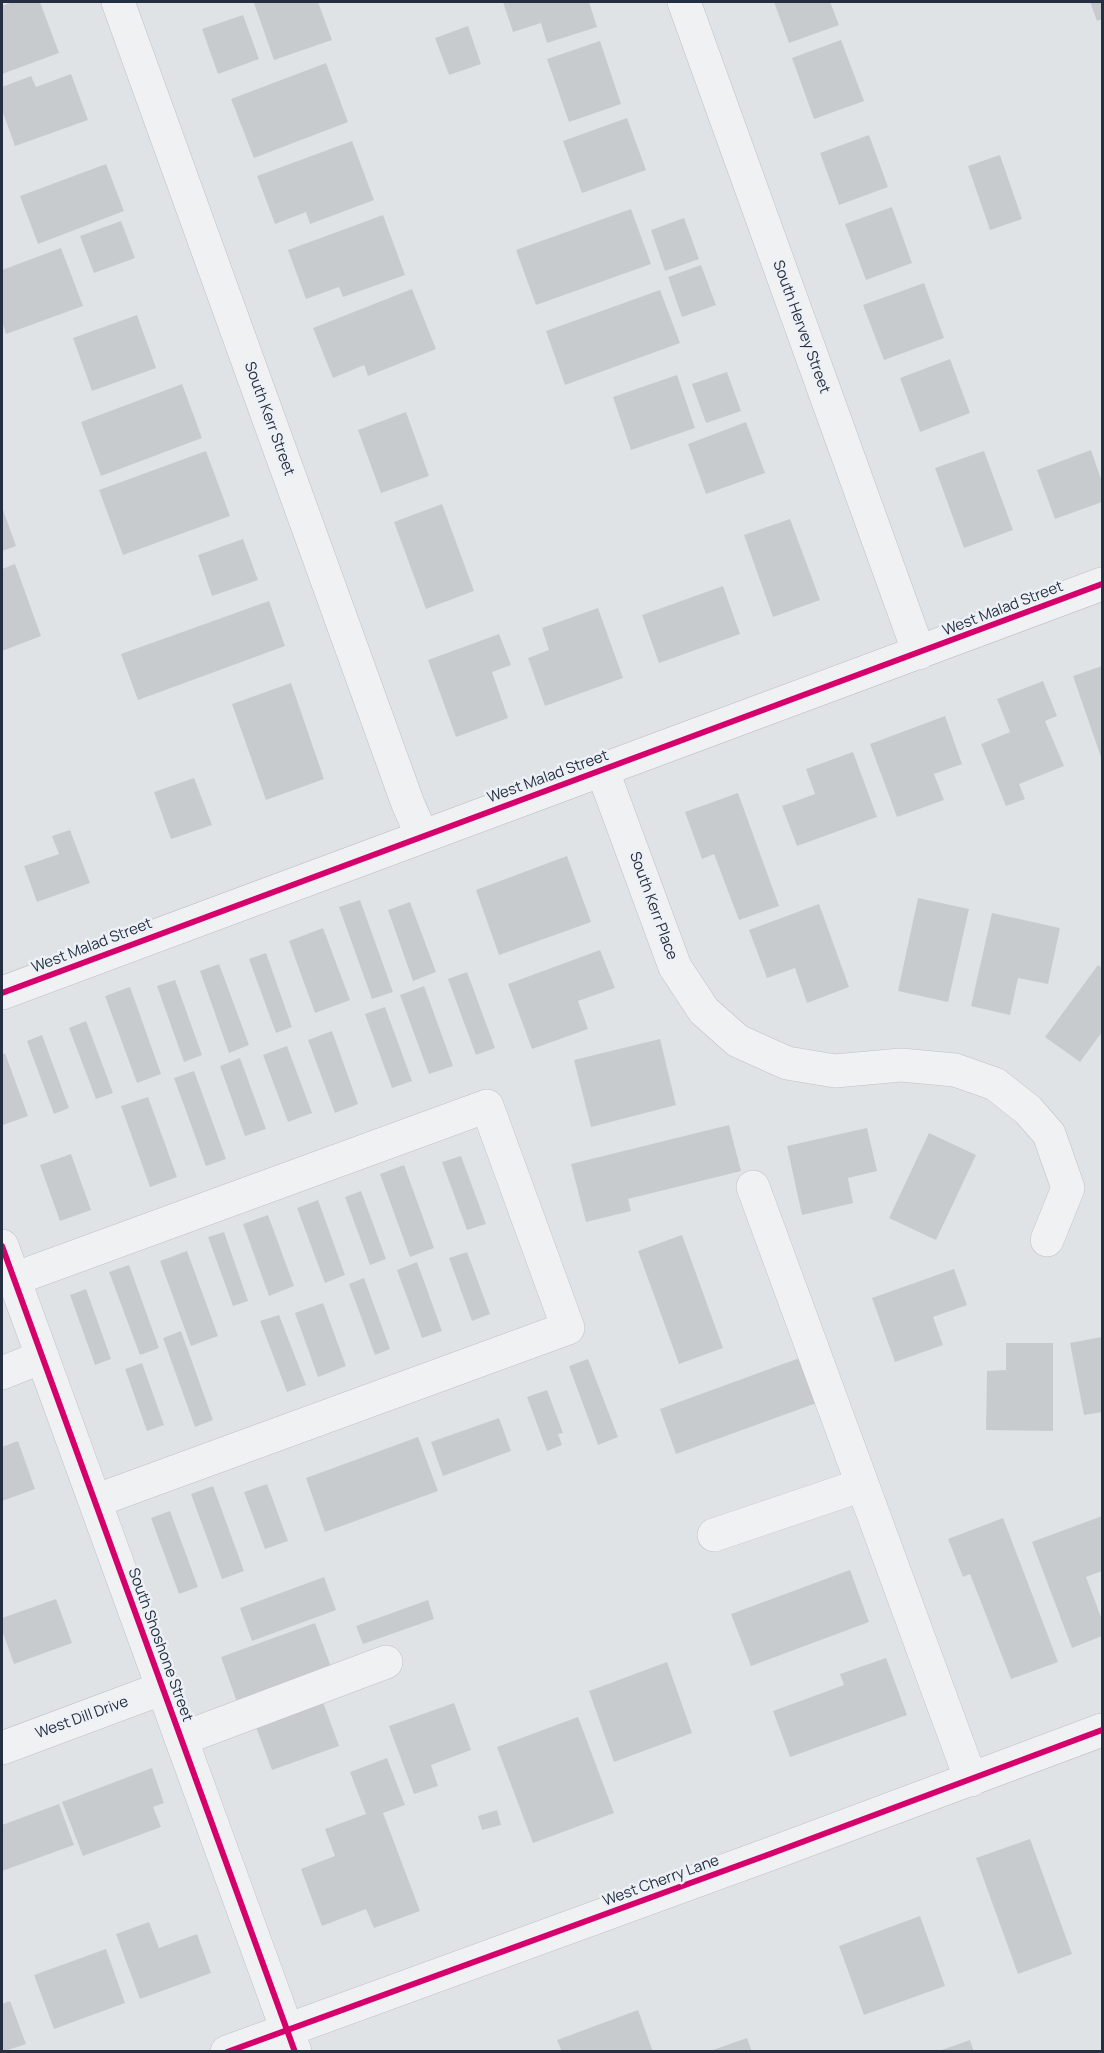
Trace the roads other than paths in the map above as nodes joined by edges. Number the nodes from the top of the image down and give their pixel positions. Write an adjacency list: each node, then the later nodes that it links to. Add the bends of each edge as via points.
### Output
1 (118, 2): 6 (street, South Kerr Street)
2 (684, 2): 4 (street, South Hervey Street)
3 (1102, 584): 4 (street, West Malad Street)
4 (918, 653): 5 (street, West Malad Street)
5 (602, 769): 6 (street, West Malad Street); 9 (street, South Kerr Place, via 675,967 704,1011 738,1041 787,1063 836,1071 901,1065 955,1070 996,1084 1028,1110 1049,1134 1068,1188)
6 (422, 836): 7 (street, West Malad Street)
7 (2, 993)
8 (753, 1187): 14 (street)
9 (1047, 1240)
10 (2, 1246): 11 (street, South Shoshone Street)
11 (14, 1279): 12 (street, South Shoshone Street); 15 (street, via 487,1106 568,1328)
12 (42, 1358): 13 (street); 15 (street, South Shoshone Street)
13 (2, 1372)
14 (862, 1485): 16 (street); 22 (street)
15 (95, 1500): 18 (street, South Shoshone Street)
16 (714, 1536)
17 (386, 1662): 20 (street)
18 (163, 1688): 20 (street, South Shoshone Street); 21 (street, West Dill Drive)
19 (1102, 1731): 22 (street, West Cherry Lane)
20 (181, 1739): 23 (street, South Shoshone Street)
21 (2, 1748)
22 (971, 1780): 23 (street, West Cherry Lane)
23 (291, 2040): 24 (street, West Cherry Lane)
24 (227, 2052)

